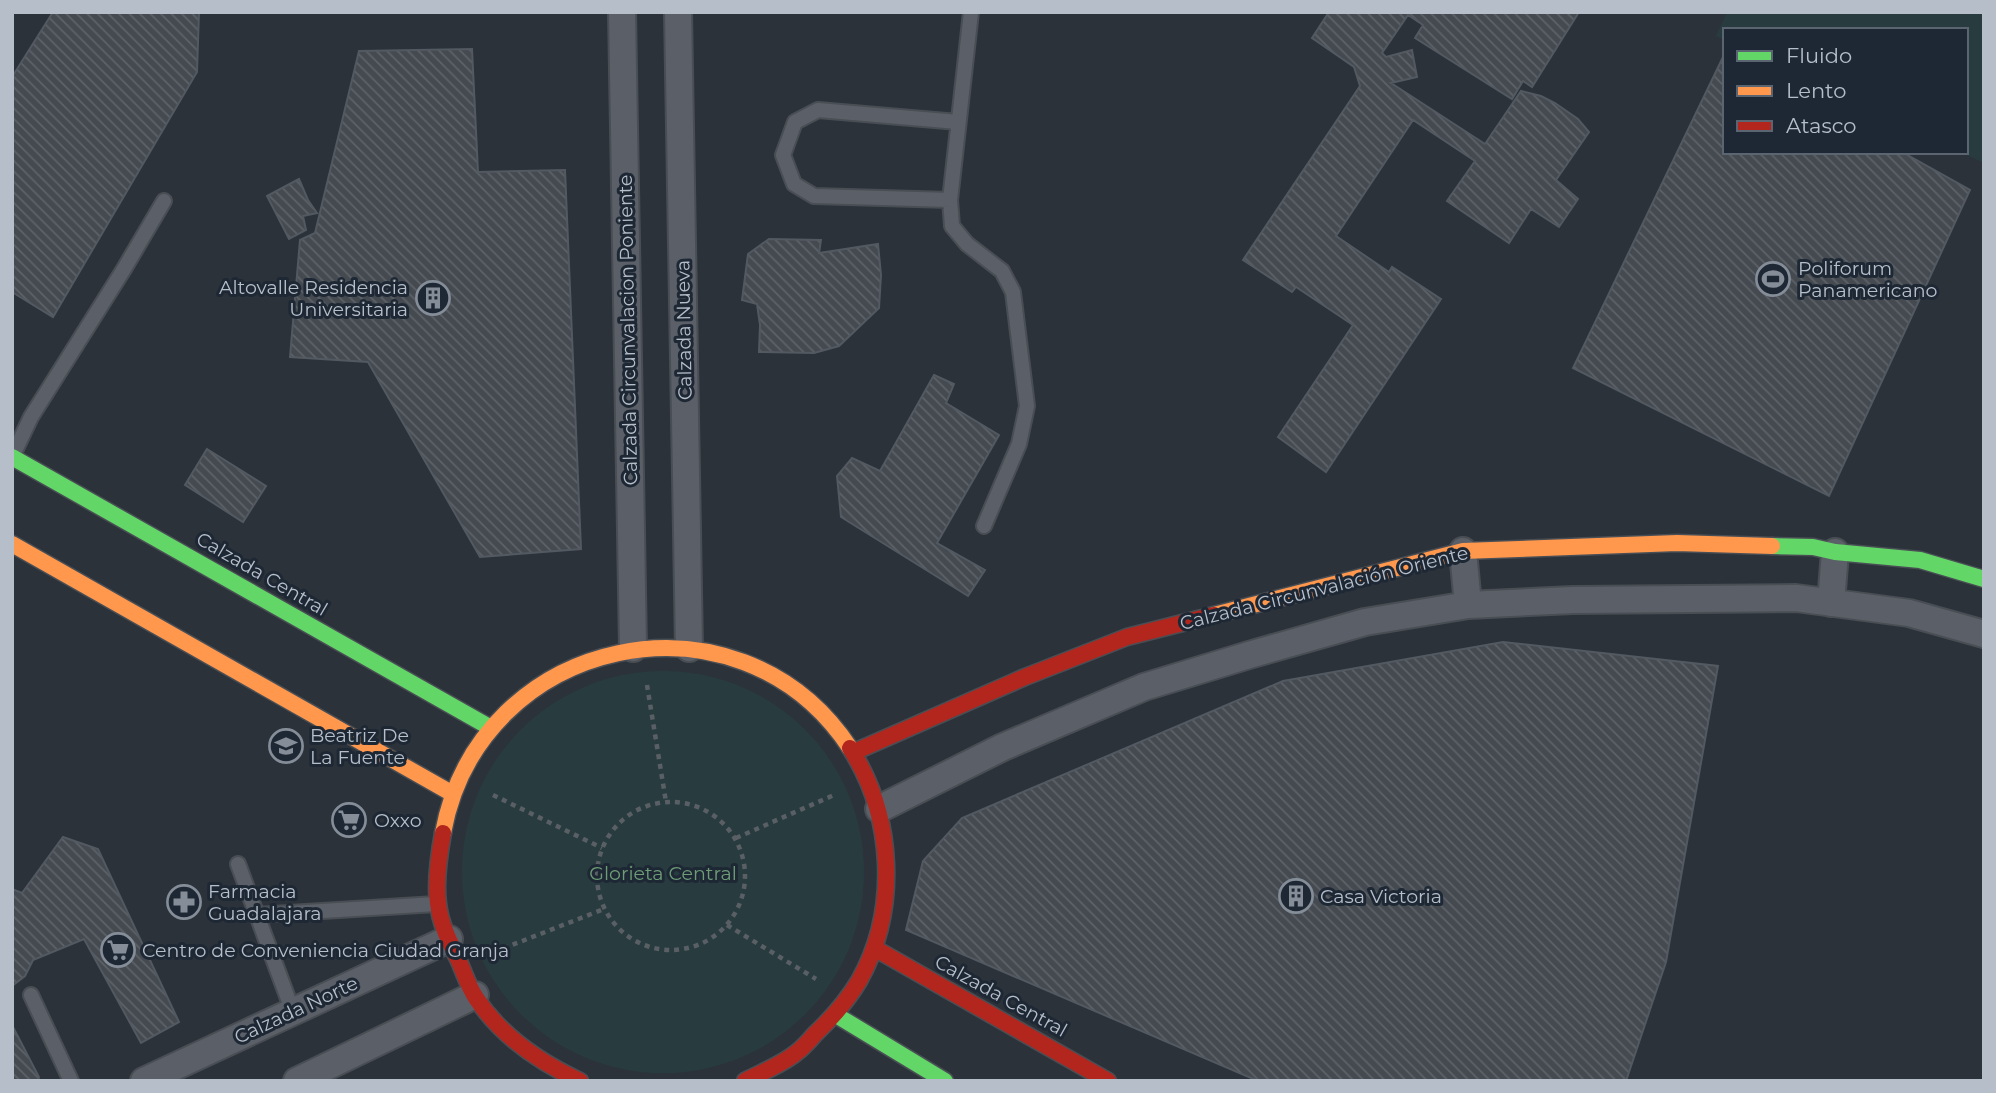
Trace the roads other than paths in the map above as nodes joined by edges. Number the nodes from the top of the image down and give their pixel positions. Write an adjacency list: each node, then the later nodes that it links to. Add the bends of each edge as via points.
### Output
1 (622, 12): 16 (street, Calzada Circunvalacion Poniente)
2 (678, 12): 17 (street, Calzada Nueva)
3 (971, 12): 4 (lane)
4 (958, 122): 5 (lane); 5 (lane, via 818,110 796,122 783,155 794,184 814,196)
5 (950, 200): 8 (lane, via 952,226 1002,271 1013,292 1027,406 1018,444)
6 (164, 201): 7 (lane, via 31,417)
7 (12, 456): 18 (street, Calzada Central)
8 (984, 526)
9 (12, 544): 20 (street)
10 (1463, 551): 11 (street, Calzada Circunvalación Oriente, via 1677,543 1813,547); 14 (street); 19 (street, Calzada Circunvalación Oriente, via 1127,637)
11 (1835, 552): 12 (street, Calzada Circunvalación Oriente, via 1920,561); 13 (street)
12 (1984, 579)
13 (1831, 603): 14 (street, via 1796,598); 15 (street, via 1909,613)
14 (1468, 605): 21 (street, via 1365,622 1144,687 1003,747)
15 (1984, 634)
16 (637, 648): 17 (street); 18 (street, via 579,663 531,690)
17 (690, 648): 19 (street, via 755,666 794,688 827,717)
18 (491, 728): 20 (street)
19 (854, 752): 21 (street)
20 (456, 787): 23 (street, via 440,842)
21 (879, 808): 26 (street, via 887,855 885,903)
22 (238, 864): 24 (lane)
23 (438, 904): 24 (lane); 25 (street)
24 (257, 915): 29 (lane)
25 (449, 939): 28 (street); 29 (street, Calzada Norte)
26 (874, 948): 30 (street); 31 (street, Calzada Central)
27 (31, 995): 32 (lane)
28 (475, 995): 34 (street); 35 (street, via 499,1026 529,1053)
29 (293, 1012): 33 (street, Calzada Norte)
30 (836, 1015): 36 (street, via 795,1054); 37 (street)
31 (1091, 1076): 38 (street, Calzada Central)
32 (71, 1081)
33 (144, 1081)
34 (297, 1081)
35 (580, 1081)
36 (746, 1081)
37 (945, 1081)
38 (1108, 1081)

